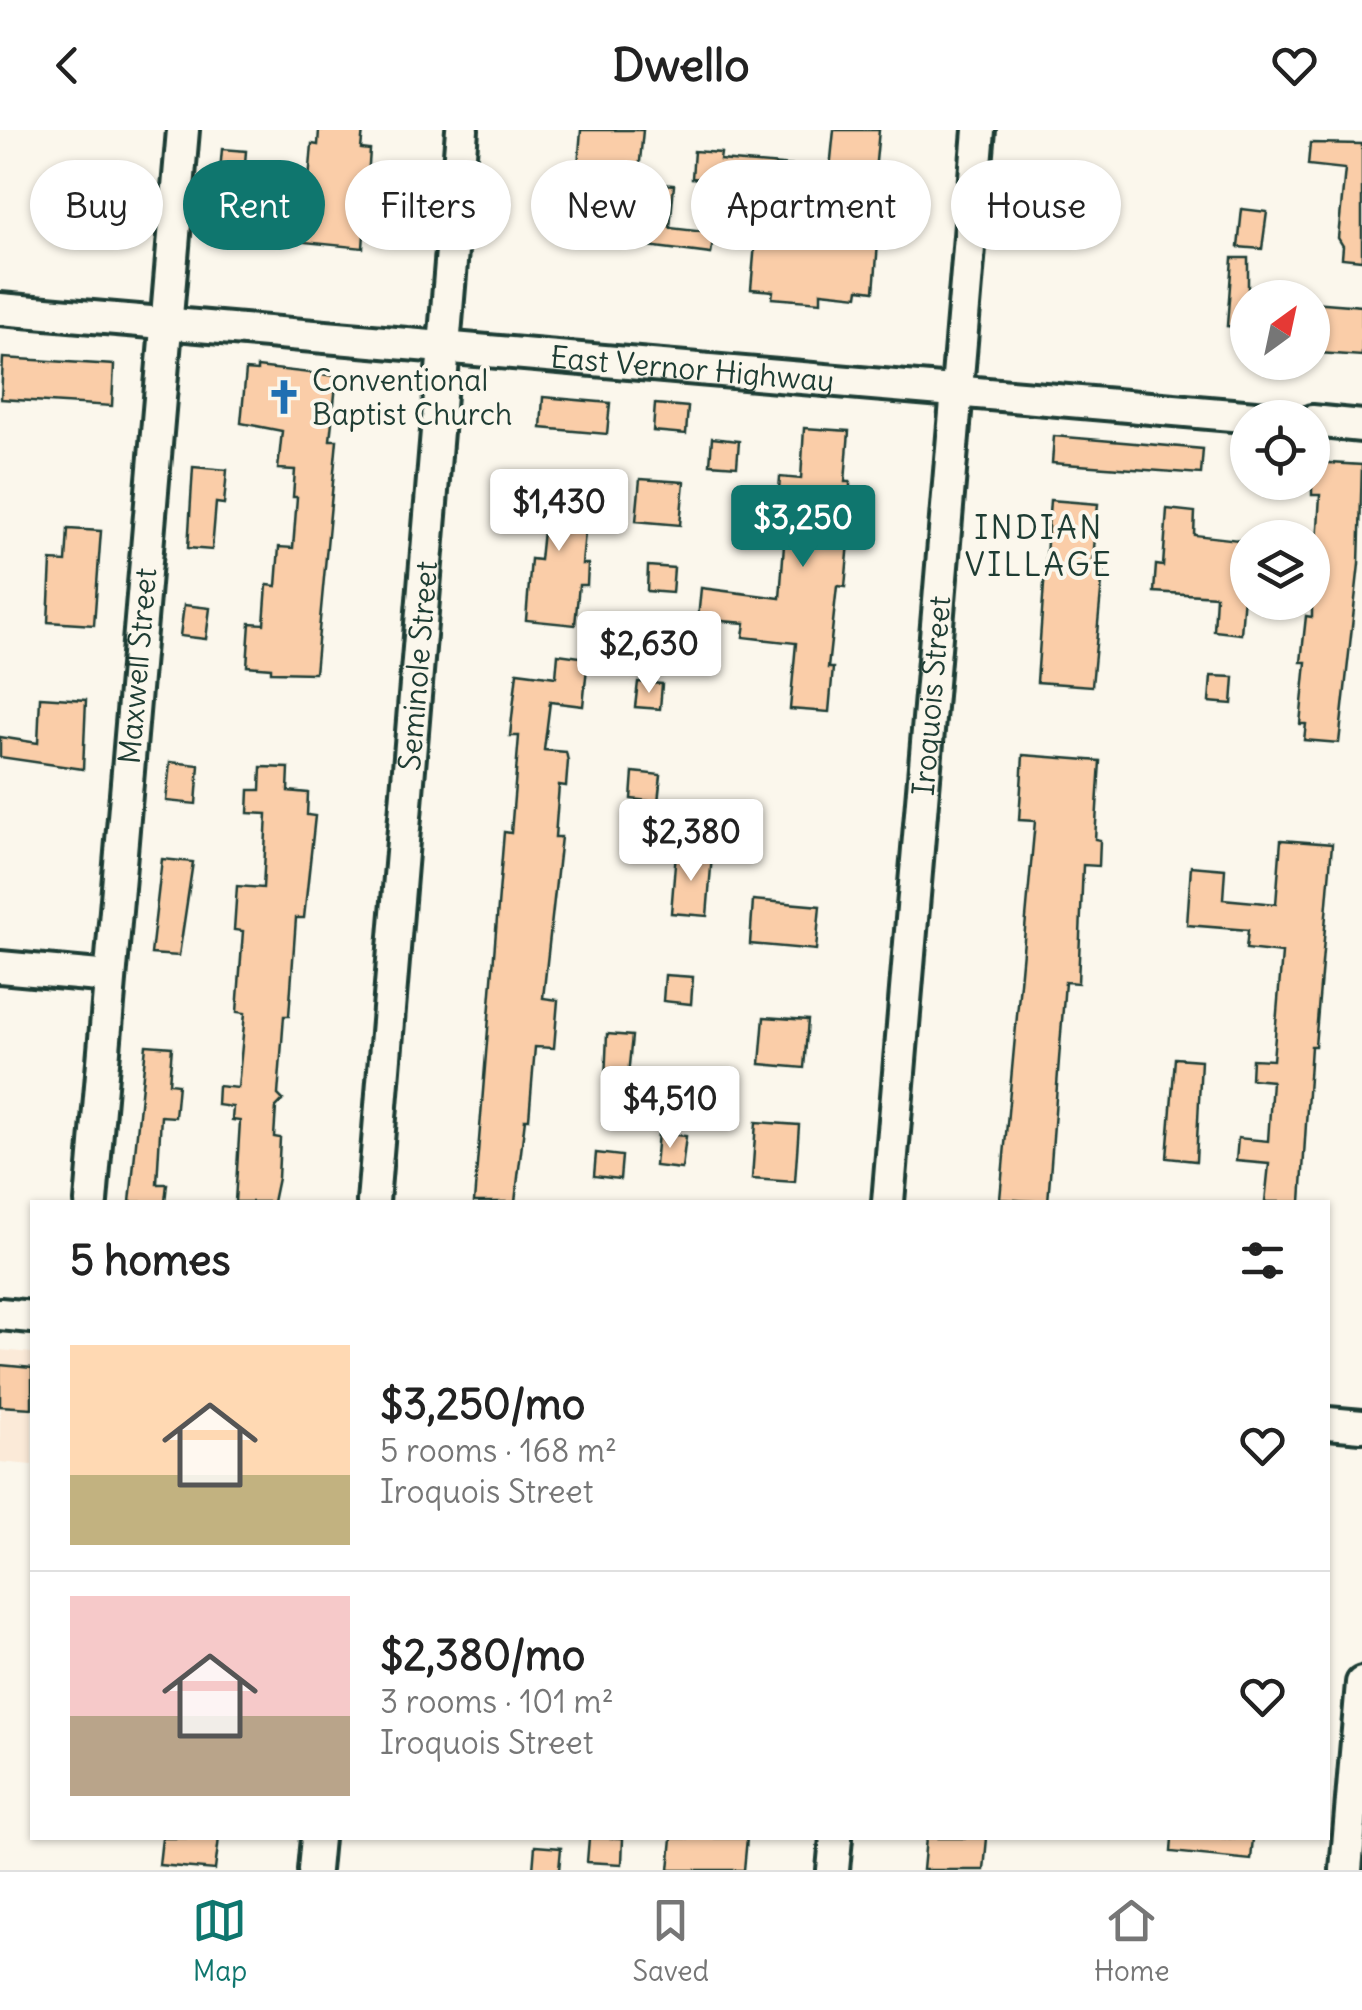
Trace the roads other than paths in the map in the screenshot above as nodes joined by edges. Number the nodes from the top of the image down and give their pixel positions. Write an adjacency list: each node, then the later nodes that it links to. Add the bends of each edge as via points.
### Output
1 (182, 130): 5 (street, Maxwell Street)
2 (462, 130): 6 (street, Seminole Street)
3 (979, 130): 7 (street, Iroquois Street)
4 (0, 309): 5 (street, East Vernor Highway)
5 (166, 324): 6 (street, East Vernor Highway); 12 (street, Maxwell Street)
6 (445, 348): 7 (street, East Vernor Highway); 14 (street, Seminole Street)
7 (957, 391): 8 (street, East Vernor Highway); 15 (street, Iroquois Street)
8 (1230, 415)
9 (1330, 423): 10 (street)
10 (1362, 426)
11 (0, 968): 12 (street)
12 (110, 976): 13 (street, Maxwell Street)
13 (91, 1200)
14 (373, 1200)
15 (888, 1200)
16 (0, 1314): 17 (street)
17 (30, 1317)
18 (1330, 1423): 19 (street)
19 (1362, 1426)
20 (1362, 1683): 25 (street)
21 (317, 1840): 23 (street)
22 (836, 1840): 24 (street)
23 (314, 1870)
24 (833, 1870)
25 (1346, 1870)

